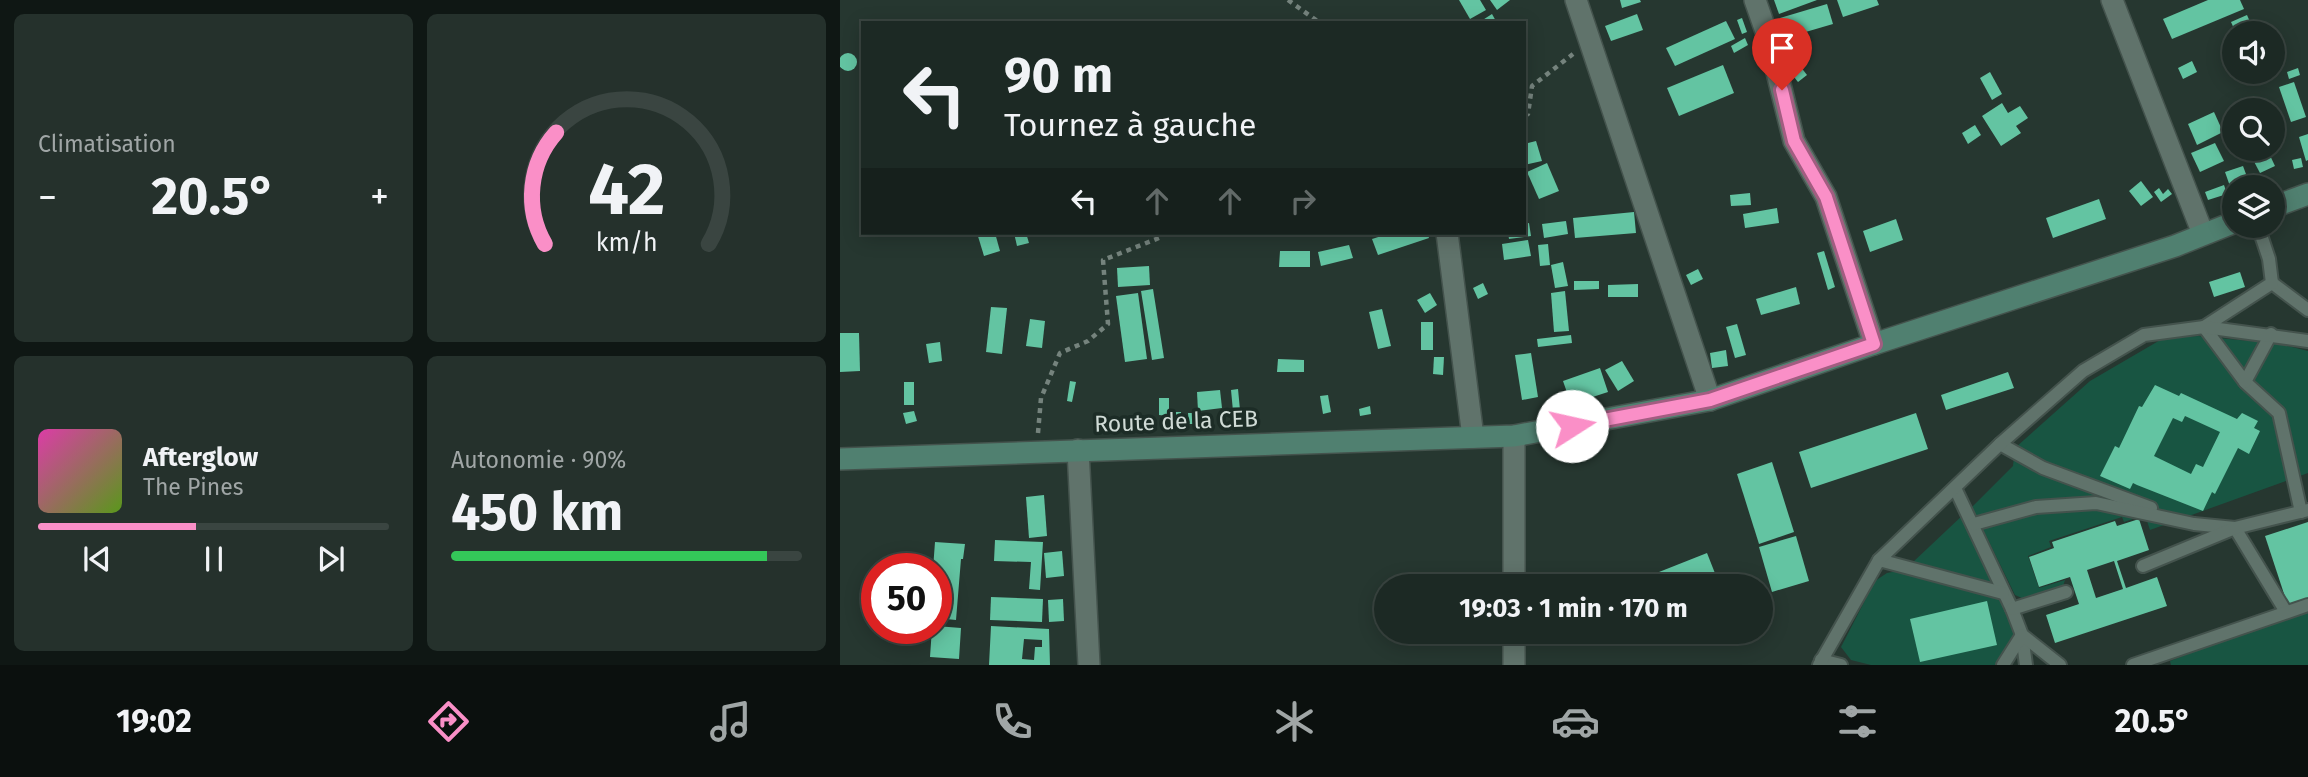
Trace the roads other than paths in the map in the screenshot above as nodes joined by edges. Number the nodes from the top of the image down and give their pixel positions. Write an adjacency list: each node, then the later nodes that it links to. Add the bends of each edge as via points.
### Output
1 (1576, 0): 17 (street)
2 (1755, 0): 15 (street, via 1794,141 1826,197)
3 (2112, 0): 7 (street)
4 (2308, 194): 5 (main road)
5 (2285, 203)
6 (2222, 227): 7 (main road, Route de la CEB)
7 (2203, 234): 15 (main road, Route de la CEB)
8 (1447, 235): 19 (street)
9 (2262, 238): 10 (lane)
10 (2272, 283): 11 (lane); 12 (lane)
11 (2308, 310)
12 (2204, 327): 13 (lane); 16 (lane); 20 (lane, via 2144,335 2083,371)
13 (2271, 334): 14 (lane); 16 (lane)
14 (2308, 341)
15 (1874, 344): 17 (main road, Route de la CEB)
16 (2245, 382): 24 (lane, via 2279,413)
17 (1710, 400): 18 (main road, Route de la CEB)
18 (1514, 436): 19 (main road, Route de la CEB); 30 (street)
19 (1474, 438): 21 (main road, Route de la CEB)
20 (2000, 444): 23 (lane); 26 (lane, via 2043,468)
21 (1078, 450): 22 (main road, Route de la CEB); 40 (street)
22 (840, 459)
23 (1955, 488): 25 (lane); 28 (lane)
24 (2304, 511): 27 (lane)
25 (1974, 524): 26 (lane, via 2036,507 2096,503); 32 (lane)
26 (2194, 524): 27 (lane)
27 (2235, 528): 29 (lane); 35 (lane)
28 (1879, 560): 32 (lane); 39 (lane)
29 (2143, 566)
30 (1514, 574)
31 (2066, 592): 34 (lane)
32 (2003, 593): 34 (lane)
33 (2308, 605): 35 (lane)
34 (2012, 609): 36 (lane)
35 (2286, 612): 38 (lane)
36 (2022, 635): 43 (lane); 44 (lane); 45 (lane)
37 (1514, 644): 41 (street)
38 (2167, 659): 46 (lane)
39 (1820, 662): 42 (lane)
40 (1089, 665)
41 (1514, 665)
42 (1841, 665)
43 (2003, 665)
44 (2026, 665)
45 (2060, 665)
46 (2133, 665)

